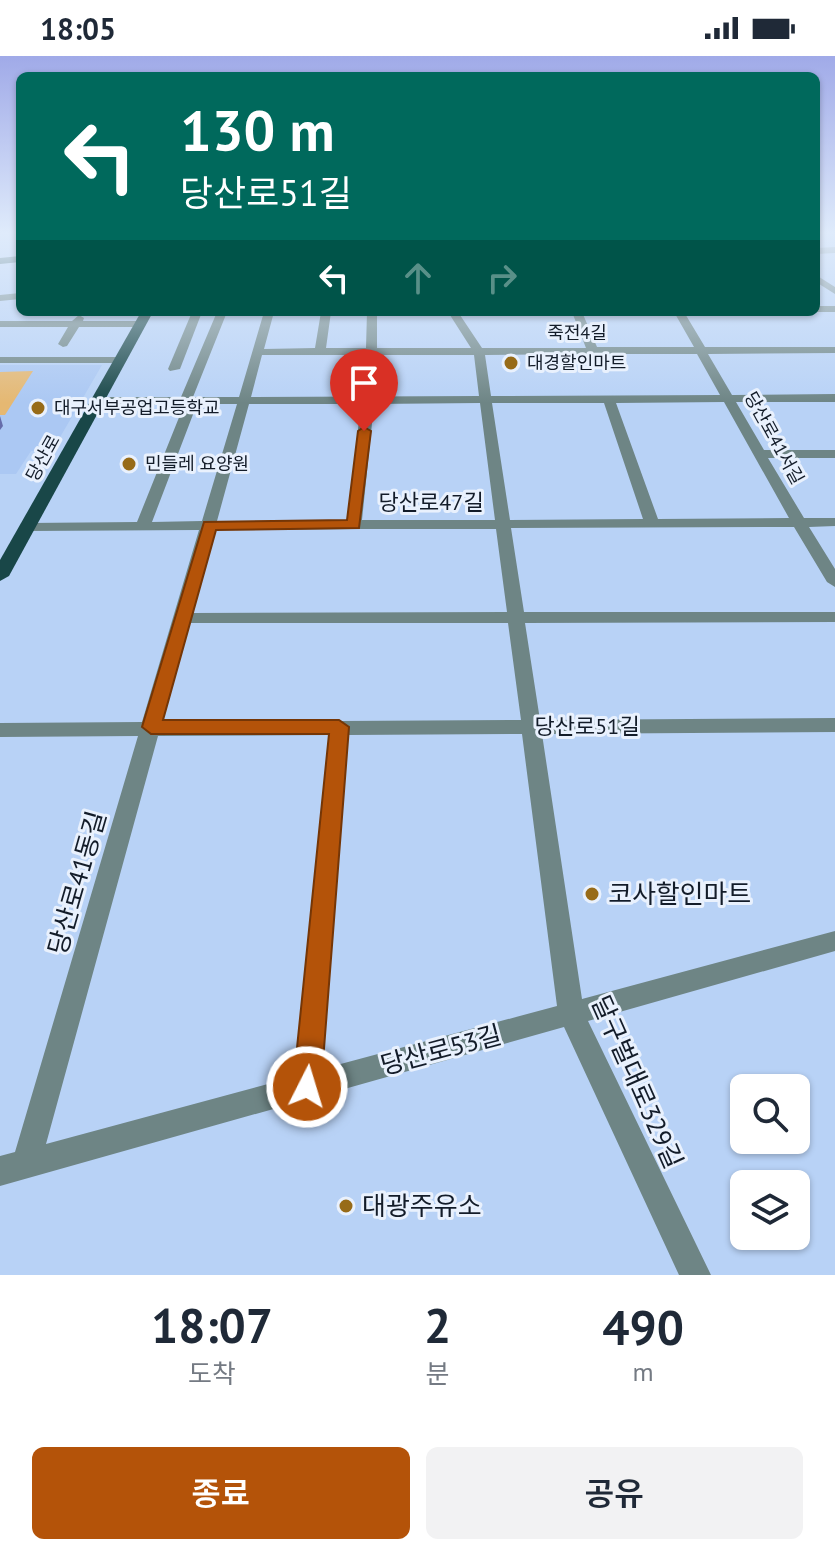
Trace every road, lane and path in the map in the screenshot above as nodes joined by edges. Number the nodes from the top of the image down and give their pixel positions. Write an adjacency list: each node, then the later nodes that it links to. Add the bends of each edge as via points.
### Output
1 (3, 315): 12 (street, 당산로)
2 (81, 316): 12 (street)
3 (195, 316): 23 (street)
4 (221, 316): 30 (street)
5 (268, 316): 17 (street, 당산로41동길)
6 (325, 316): 18 (street)
7 (372, 316): 19 (street)
8 (456, 316): 20 (street, 달구벌대로329길)
9 (579, 316): 16 (street)
10 (681, 316): 14 (street, 당산로41서길)
11 (144, 318): 12 (street, 당산로); 22 (main road, 당산로)
12 (76, 324): 13 (street)
13 (63, 344)
14 (701, 350): 15 (street, 죽전4길); 16 (street, 죽전4길); 24 (street, 당산로41서길)
15 (835, 350)
16 (593, 351): 20 (street, 죽전4길)
17 (259, 352): 18 (street, 죽전4길); 31 (street, 당산로41동길)
18 (320, 352): 19 (street, 죽전4길)
19 (371, 352): 20 (street, 죽전4길)
20 (479, 352): 26 (street, 달구벌대로329길)
21 (0, 360): 22 (street)
22 (121, 360): 29 (main road, 당산로)
23 (174, 369)
24 (729, 398): 25 (street); 27 (street); 32 (street, 당산로41서길)
25 (835, 398)
26 (486, 399): 27 (street); 28 (street); 37 (street, 달구벌대로329길)
27 (609, 399): 35 (street)
28 (368, 400): 31 (street); 38 (street)
29 (98, 401): 30 (street); 41 (main road, 당산로)
30 (189, 401): 31 (street); 39 (street)
31 (245, 401): 40 (street, 당산로41동길)
32 (762, 454): 33 (street); 36 (street, 당산로41서길)
33 (835, 454)
34 (835, 522): 36 (street, 당산로47길)
35 (652, 523): 36 (street, 당산로47길); 37 (street, 당산로47길)
36 (797, 523): 44 (street, 당산로41서길)
37 (503, 524): 38 (street, 당산로47길); 47 (street, 달구벌대로329길)
38 (354, 525): 40 (street, 당산로47길)
39 (143, 526): 40 (street, 당산로47길); 41 (street, 당산로47길)
40 (209, 526): 46 (street, 당산로41동길)
41 (28, 527): 42 (main road, 당산로)
42 (6, 555): 43 (main road, 당산로)
43 (0, 576)
44 (835, 582)
45 (835, 617): 47 (street)
46 (183, 618): 47 (street); 50 (street, 당산로41동길)
47 (516, 618): 49 (street, 달구벌대로329길)
48 (835, 725): 49 (street, 당산로51길)
49 (531, 726): 51 (street, 당산로51길); 54 (street, 달구벌대로329길)
50 (151, 727): 51 (street, 당산로51길); 52 (street, 당산로51길); 56 (street, 당산로41동길)
51 (339, 727): 55 (street)
52 (0, 730)
53 (835, 941): 54 (street, 당산로53길)
54 (571, 1014): 55 (street, 당산로53길); 58 (street, 달구벌대로329길)
55 (307, 1087): 56 (street, 당산로53길)
56 (26, 1164): 57 (street, 당산로53길)
57 (0, 1171)
58 (695, 1275)

